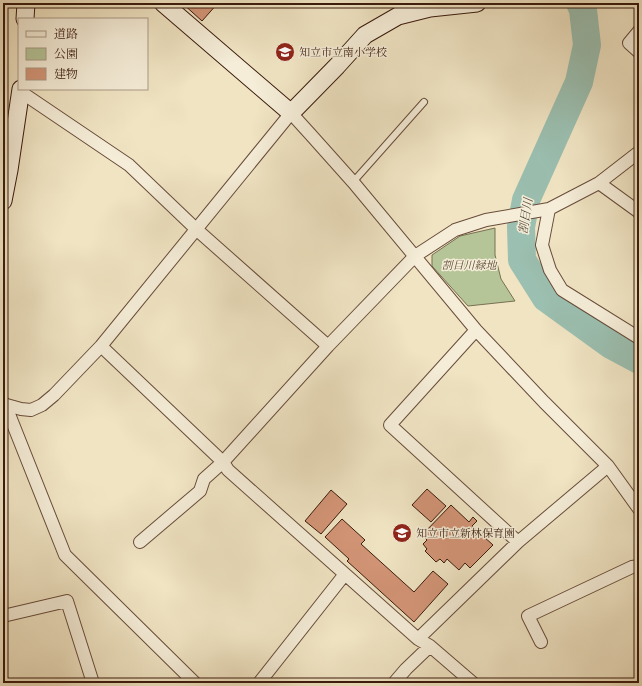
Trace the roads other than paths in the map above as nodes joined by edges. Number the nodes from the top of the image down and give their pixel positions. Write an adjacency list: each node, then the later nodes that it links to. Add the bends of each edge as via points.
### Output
1 (26, 3): 4 (street)
2 (163, 3): 9 (street)
3 (477, 3): 9 (street, via 430,8 398,16 365,35)
4 (25, 18)
5 (639, 32): 6 (street, via 629,43)
6 (639, 52)
7 (21, 90): 13 (street); 16 (street, via 129,165)
8 (424, 102): 11 (lane)
9 (291, 113): 11 (street); 16 (street)
10 (639, 152): 12 (street)
11 (353, 182): 17 (street)
12 (599, 183): 14 (street); 15 (street)
13 (3, 201)
14 (544, 210): 17 (street, via 486,220 455,230); 19 (street, via 542,246 550,270 562,290)
15 (639, 212)
16 (196, 229): 20 (street); 21 (street)
17 (416, 256): 18 (street); 21 (street)
18 (476, 330): 24 (street); 27 (street, via 390,425)
19 (639, 338)
20 (101, 346): 22 (street, via 42,405 31,410); 23 (street)
21 (328, 346): 23 (street)
22 (4, 404): 36 (street, via 65,555)
23 (223, 462): 26 (street, via 204,479 200,491); 29 (street, via 228,470)
24 (608, 466): 25 (street); 27 (street)
25 (639, 509)
26 (140, 542)
27 (518, 542): 31 (street)
28 (639, 566): 32 (street, via 528,616)
29 (345, 574): 31 (street); 34 (street)
30 (3, 616): 35 (street, via 67,601)
31 (418, 639): 33 (street)
32 (541, 642)
33 (430, 646): 37 (street); 38 (street)
34 (262, 682)
35 (93, 683)
36 (195, 683)
37 (394, 683)
38 (473, 683)

